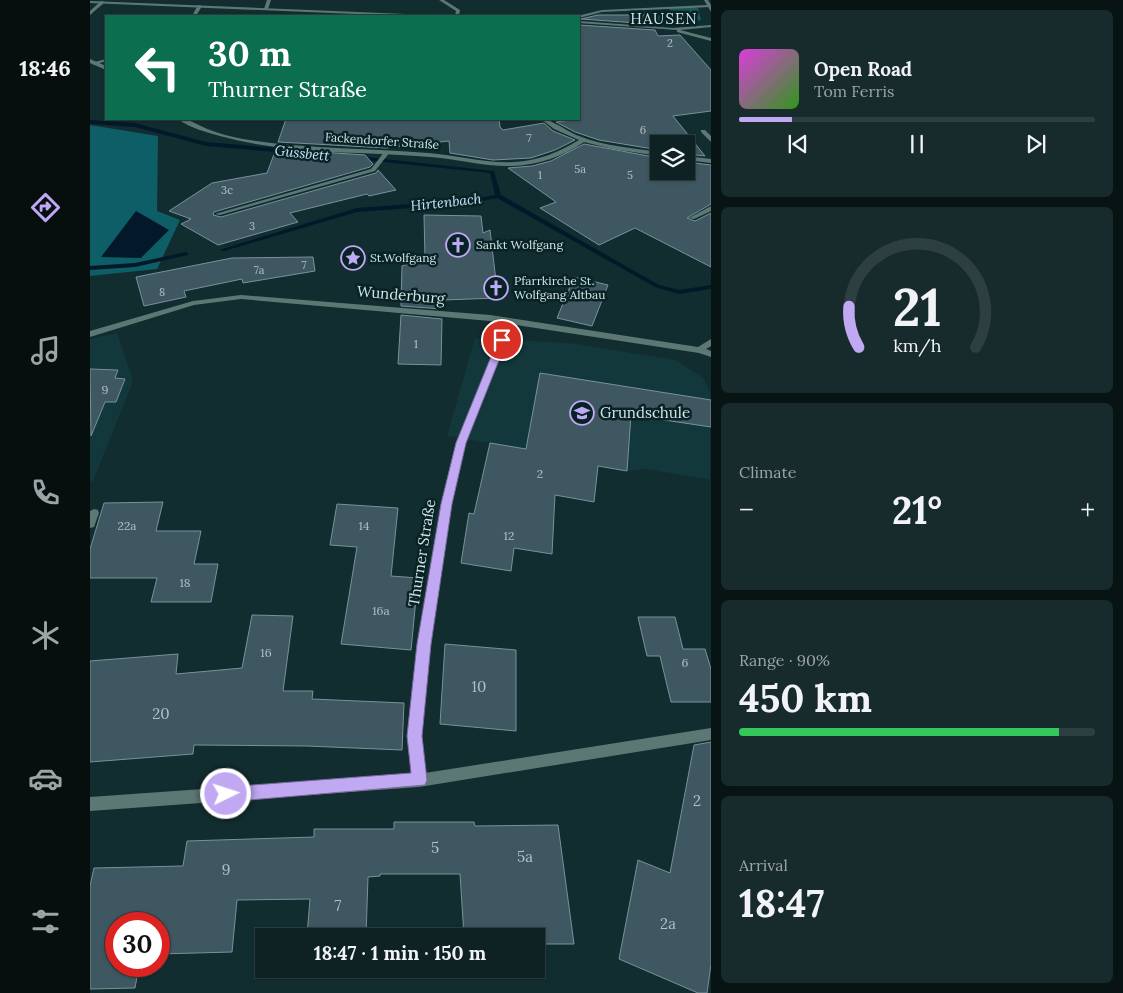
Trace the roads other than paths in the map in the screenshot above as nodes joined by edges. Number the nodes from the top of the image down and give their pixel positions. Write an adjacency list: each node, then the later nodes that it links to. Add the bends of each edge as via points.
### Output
1 (269, 0): 7 (street)
2 (441, 0): 12 (street, via 458,12)
3 (90, 2): 4 (street)
4 (103, 2): 6 (street); 9 (street)
5 (707, 3): 8 (street); 13 (street, via 602,11)
6 (200, 6): 7 (street); 10 (street)
7 (266, 9): 11 (street)
8 (710, 11)
9 (90, 14)
10 (195, 15)
11 (407, 15)
12 (457, 15)
13 (580, 17)
14 (580, 22): 16 (street)
15 (710, 26): 16 (street)
16 (673, 29): 17 (street)
17 (710, 40)
18 (105, 60): 19 (street)
19 (92, 62): 20 (street)
20 (105, 68)
21 (183, 120): 26 (street, Fackendorfer Straße, via 219,135 257,143)
22 (545, 120): 25 (street)
23 (703, 131): 24 (street)
24 (710, 140)
25 (582, 141): 26 (street, Fackendorfer Straße, via 570,149 526,163); 27 (street)
26 (387, 152): 31 (street, via 374,170)
27 (650, 152)
28 (695, 159): 29 (street)
29 (710, 161)
30 (710, 208): 32 (street)
31 (218, 214)
32 (692, 218)
33 (90, 334): 36 (street, Wunderburg, via 192,302 241,297 490,318)
34 (502, 340): 41 (street, Thurner Straße, via 461,443 446,504 424,644 415,736)
35 (710, 342): 36 (street)
36 (700, 350): 37 (street, Wunderburg)
37 (710, 354)
38 (94, 513): 39 (street)
39 (90, 524)
40 (710, 734): 41 (street)
41 (419, 780): 42 (street)
42 (90, 804)

